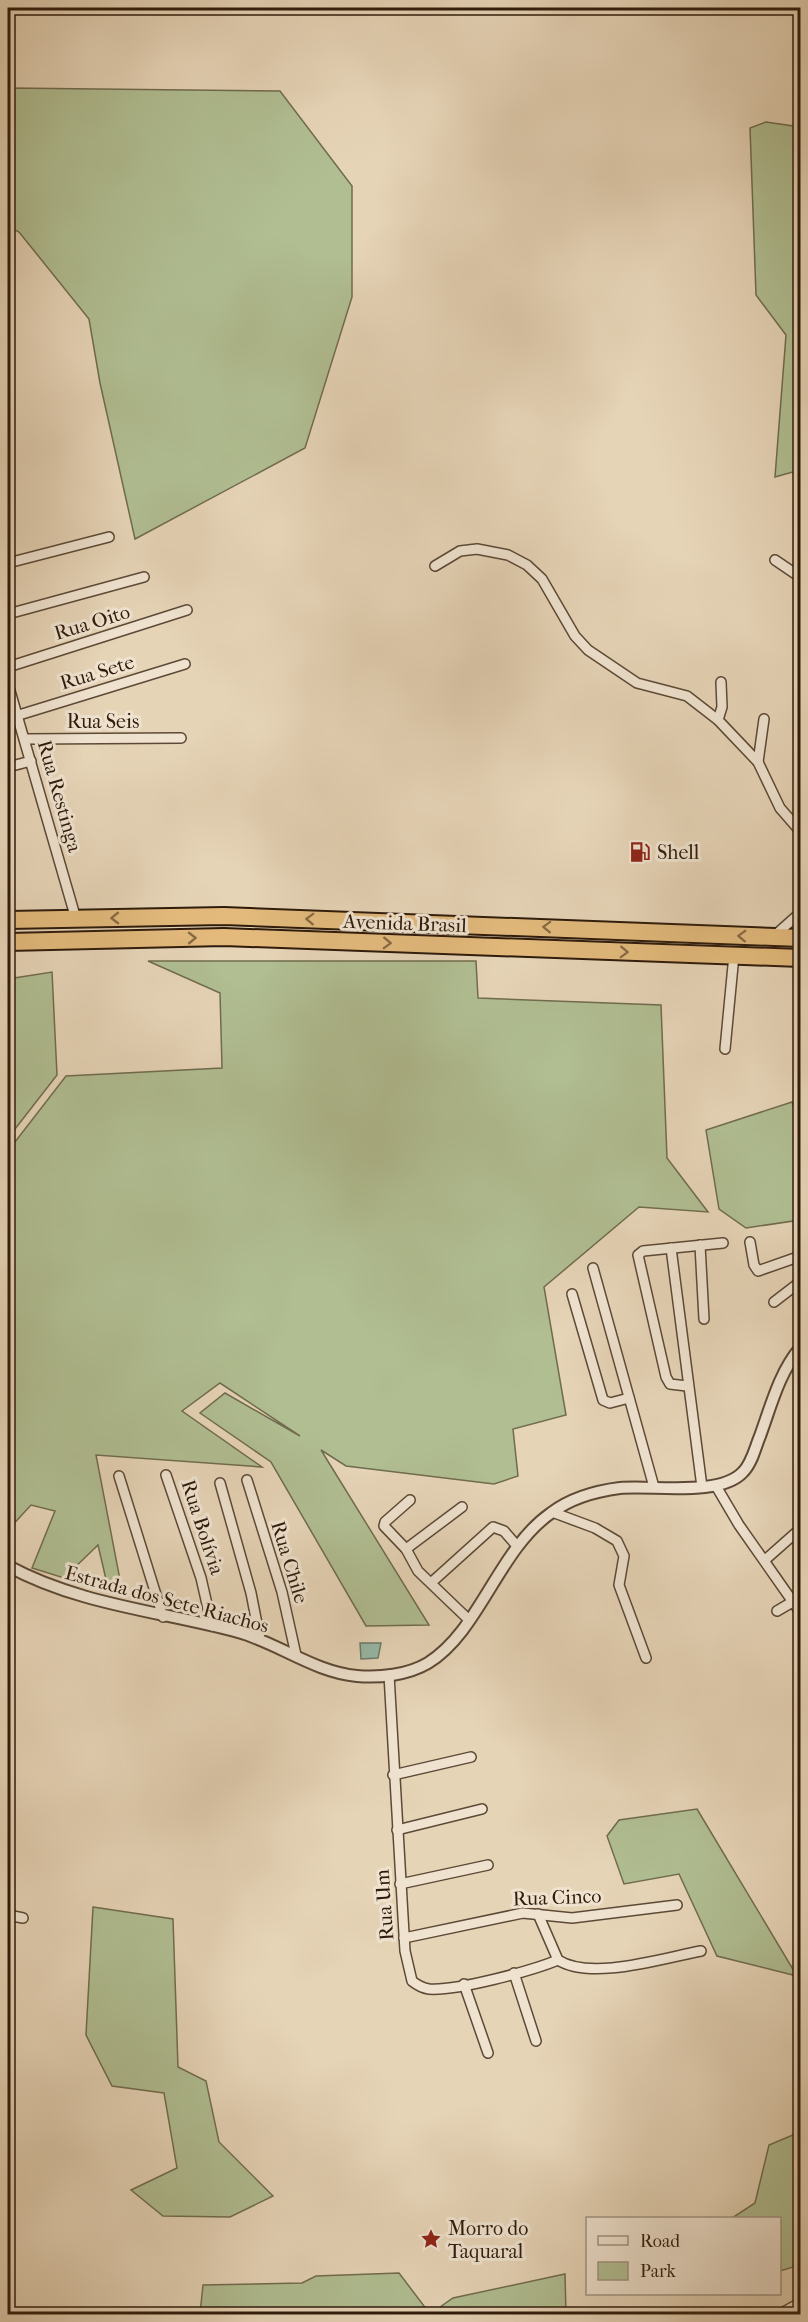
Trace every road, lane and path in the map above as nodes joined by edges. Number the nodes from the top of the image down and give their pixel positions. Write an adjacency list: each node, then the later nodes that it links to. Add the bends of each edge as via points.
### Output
1 (109, 537): 3 (street)
2 (775, 560): 6 (street)
3 (8, 563)
4 (435, 567): 15 (street, via 460,551 477,549 508,555 527,564 542,579 575,636 588,650 638,683 687,696)
5 (144, 577): 8 (street)
6 (801, 577)
7 (187, 610): 10 (street, Rua Oito)
8 (8, 614)
9 (185, 664): 13 (street, Rua Sete)
10 (8, 667)
11 (721, 682): 15 (street)
12 (8, 684): 13 (street, Rua Restinga)
13 (19, 715): 17 (street, Rua Restinga)
14 (764, 719): 19 (street)
15 (718, 720): 19 (street)
16 (181, 738): 17 (street, Rua Seis)
17 (25, 739): 18 (street, Rua Restinga)
18 (31, 761): 20 (street); 23 (street, Rua Restinga)
19 (758, 762): 21 (street, via 780,808)
20 (8, 767)
21 (801, 831)
22 (801, 913): 25 (street)
23 (76, 919): 24 (highway, Avenida Brasil); 25 (highway, Avenida Brasil, one-way to 23, via 225,916)
24 (8, 920)
25 (773, 937): 26 (highway, Avenida Brasil)
26 (801, 938)
27 (8, 942): 28 (highway, Avenida Brasil, one-way to 28, via 224,937)
28 (734, 955): 29 (highway, Avenida Brasil); 30 (street)
29 (801, 958)
30 (725, 1049)
31 (750, 1242): 35 (street, via 758,1271 795,1258)
32 (723, 1243): 33 (street)
33 (700, 1245): 34 (street); 40 (street)
34 (671, 1248): 42 (street); 42 (street, via 638,1255 666,1377 670,1384)
35 (800, 1260)
36 (593, 1268): 43 (street)
37 (801, 1282): 39 (street)
38 (572, 1294): 43 (street, via 603,1400 610,1403)
39 (774, 1302)
40 (704, 1319)
41 (800, 1351): 48 (street, Estrada dos Sete Riachos, via 785,1371 749,1464 738,1477)
42 (687, 1386): 50 (street)
43 (629, 1398): 49 (street)
44 (166, 1475): 65 (street, Rua Bolívia, via 201,1578)
45 (120, 1476): 63 (street)
46 (247, 1480): 67 (street, Rua Chile, via 282,1592)
47 (220, 1483): 66 (street)
48 (716, 1486): 50 (street, Estrada dos Sete Riachos); 57 (street)
49 (654, 1487): 50 (street, Estrada dos Sete Riachos); 53 (street, Estrada dos Sete Riachos, via 598,1491)
50 (702, 1487)
51 (410, 1500): 56 (street, via 384,1526)
52 (462, 1507): 56 (street)
53 (552, 1512): 55 (street, Estrada dos Sete Riachos); 68 (street, via 617,1541 624,1556 619,1585)
54 (801, 1528): 57 (street)
55 (517, 1546): 59 (street, via 498,1527 493,1527); 64 (street, Estrada dos Sete Riachos)
56 (406, 1549): 59 (street, via 418,1572)
57 (765, 1560): 60 (street)
58 (8, 1566): 63 (street, Estrada dos Sete Riachos, via 77,1595)
59 (432, 1582): 64 (street)
60 (794, 1601): 61 (street); 62 (street)
61 (777, 1611)
62 (801, 1612)
63 (163, 1617): 65 (street, Estrada dos Sete Riachos)
64 (468, 1619): 69 (street, Estrada dos Sete Riachos, via 452,1644 439,1655 420,1667)
65 (212, 1626): 66 (street, Estrada dos Sete Riachos)
66 (260, 1639): 67 (street, Estrada dos Sete Riachos)
67 (296, 1655): 69 (street, Estrada dos Sete Riachos, via 340,1674)
68 (646, 1658)
69 (389, 1675): 71 (street, Rua Um)
70 (471, 1757): 71 (street)
71 (393, 1775): 73 (street, Rua Um)
72 (482, 1809): 73 (street)
73 (397, 1830): 75 (street, Rua Um)
74 (488, 1865): 75 (street)
75 (400, 1884): 80 (street, Rua Um)
76 (677, 1905): 77 (street, Rua Cinco, via 572,1918)
77 (538, 1914): 80 (street, Rua Cinco, via 514,1914); 82 (street)
78 (8, 1916): 79 (street)
79 (23, 1918)
80 (404, 1938): 84 (street, Rua Um, via 412,1981 429,1989)
81 (701, 1951): 82 (street, via 590,1970)
82 (558, 1960): 83 (street, Rua Um)
83 (514, 1973): 84 (street, Rua Um); 85 (street)
84 (464, 1984): 86 (street)
85 (536, 2041)
86 (488, 2053)
87 (799, 2308): 88 (street)
88 (780, 2314)

